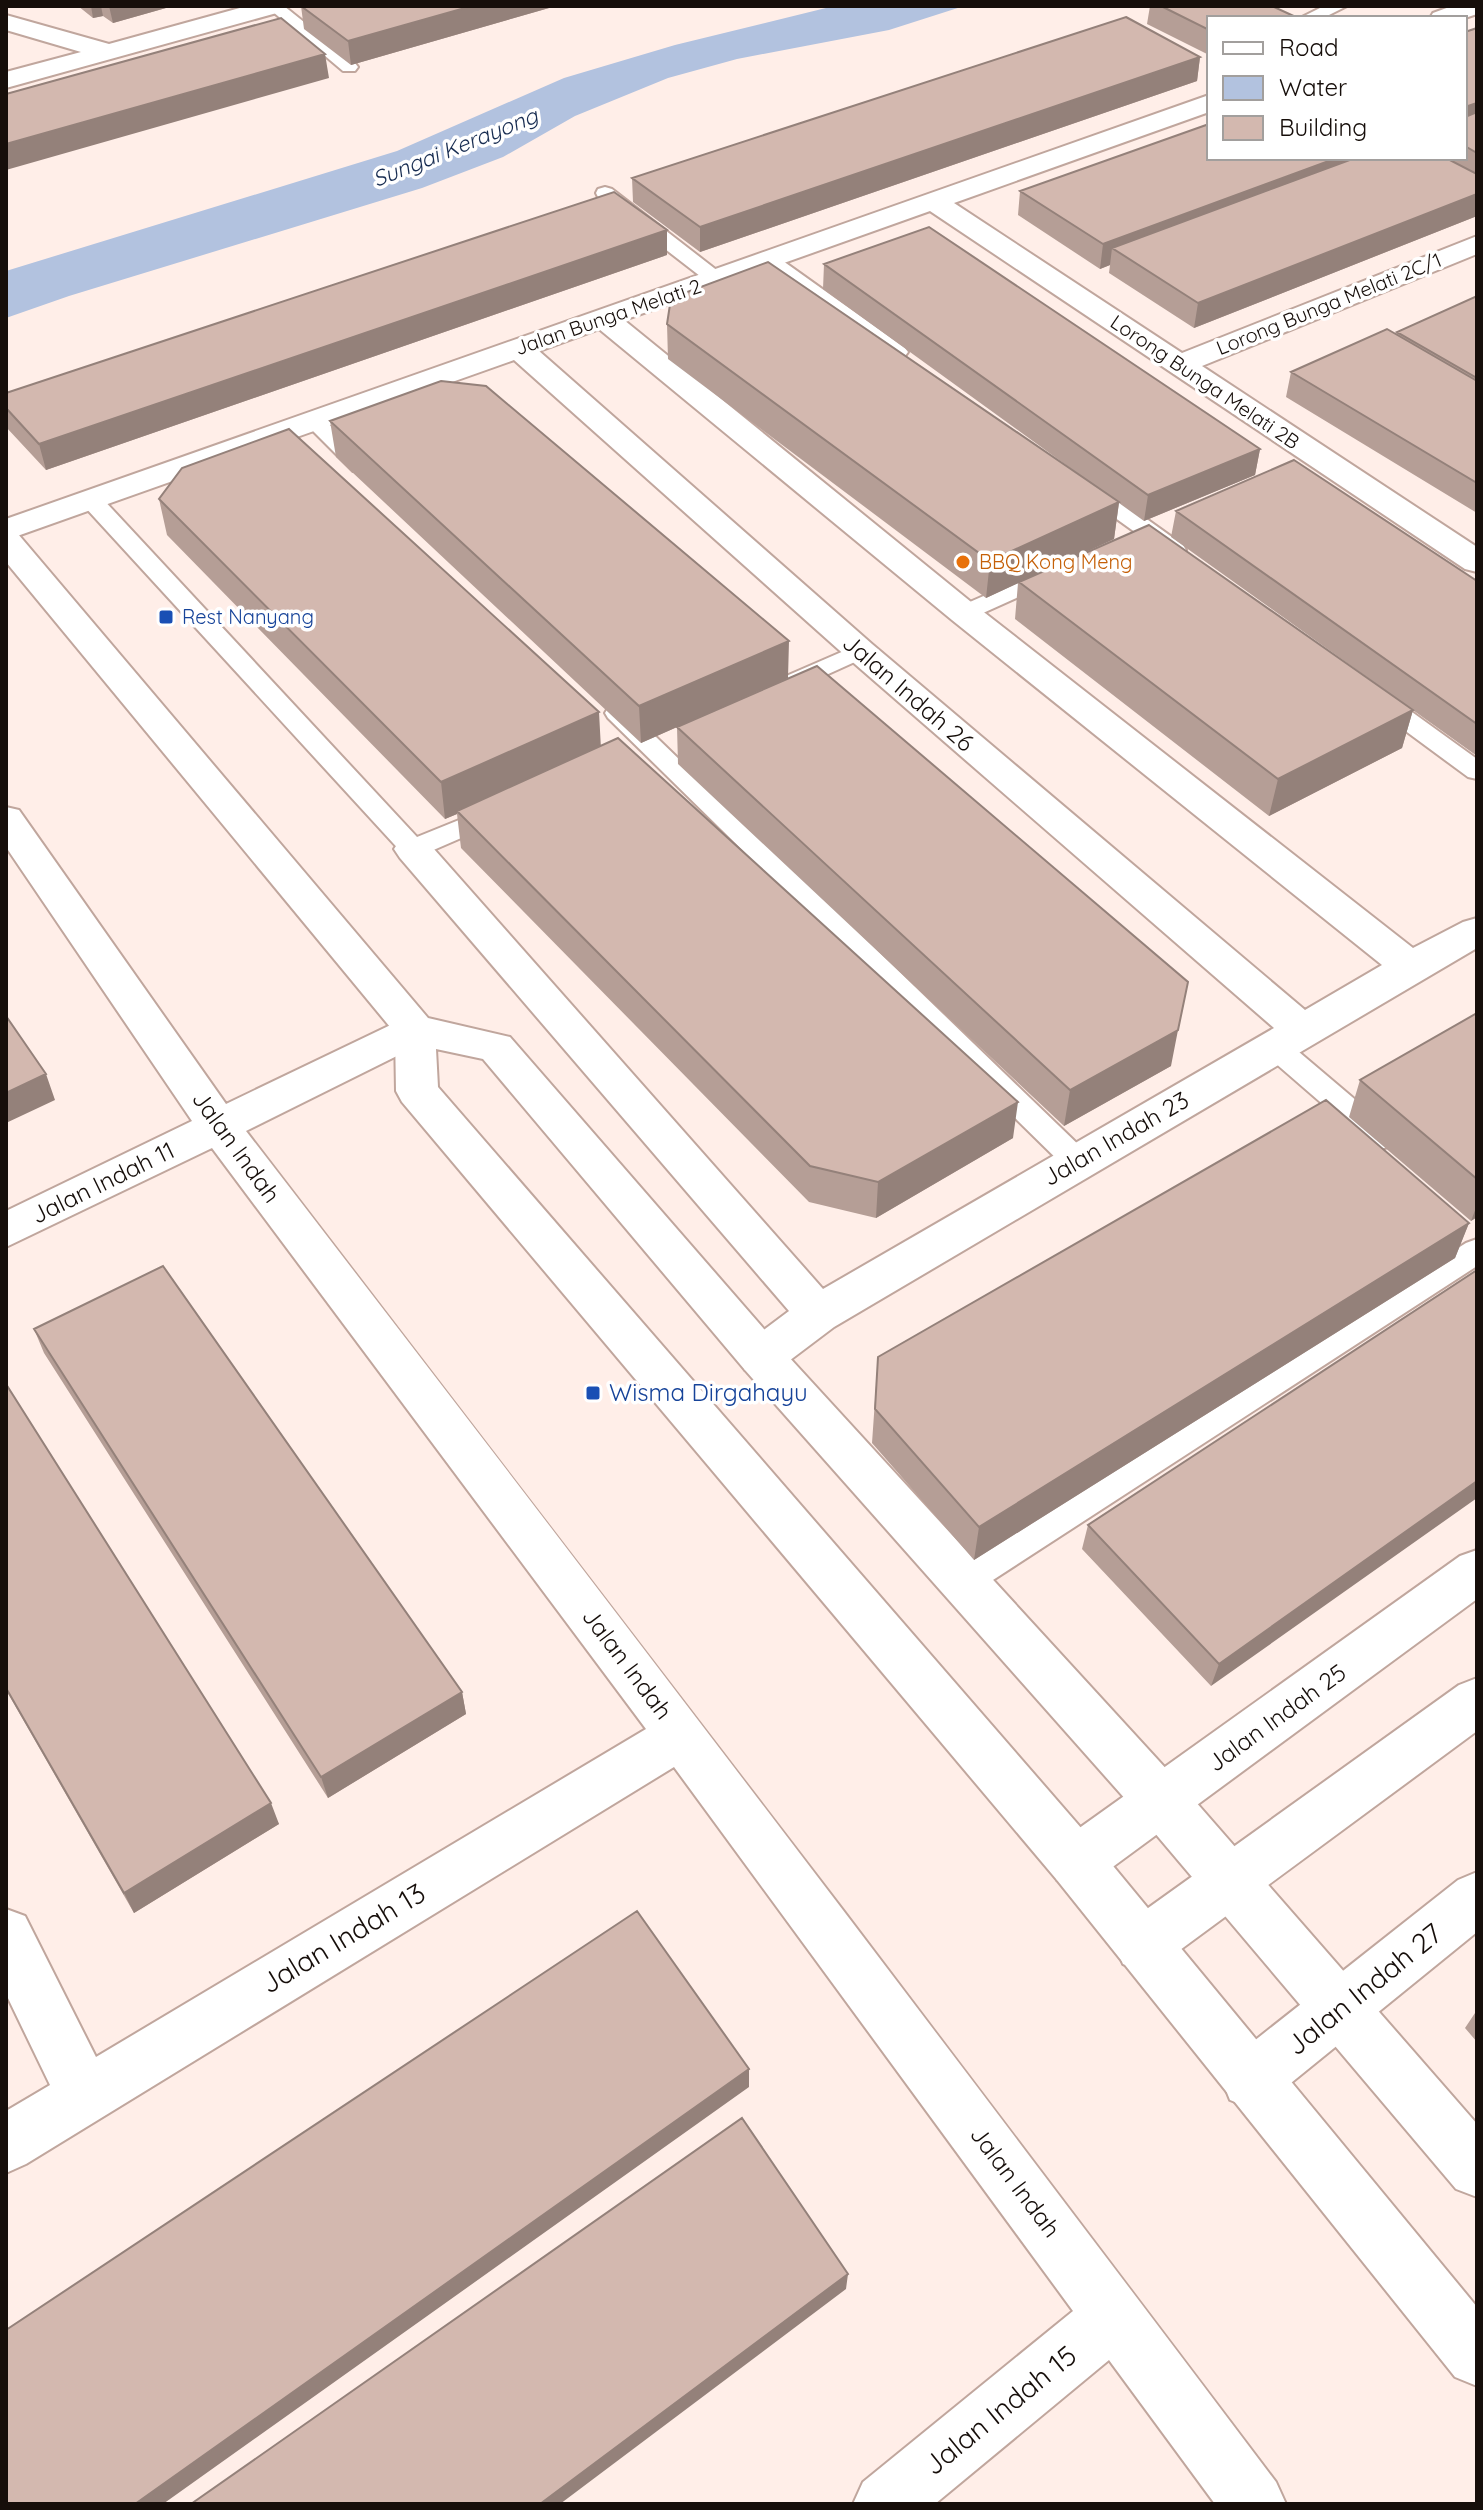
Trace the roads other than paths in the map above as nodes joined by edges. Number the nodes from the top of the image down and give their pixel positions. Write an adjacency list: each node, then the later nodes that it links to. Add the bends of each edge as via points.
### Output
1 (275, 6): 7 (street); 8 (lane)
2 (1339, 6): 4 (lane)
3 (1475, 6): 5 (street)
4 (1313, 16)
5 (1448, 16)
6 (6, 22): 7 (street)
7 (109, 52): 9 (street)
8 (349, 67)
9 (6, 80)
10 (1207, 104): 12 (street, Jalan Bunga Melati 2)
11 (605, 193): 15 (lane)
12 (934, 202): 14 (street, Jalan Bunga Melati 2); 18 (street, Lorong Bunga Melati 2B)
13 (1471, 252): 18 (street, Lorong Bunga Melati 2C/1)
14 (769, 260): 15 (street, Jalan Bunga Melati 2); 19 (lane)
15 (716, 279): 16 (street, Jalan Bunga Melati 2)
16 (603, 318): 17 (street, Jalan Bunga Melati 2); 34 (street)
17 (519, 349): 20 (street, Jalan Bunga Melati 2); 35 (street, Jalan Indah 26)
18 (1180, 364): 21 (street, Lorong Bunga Melati 2B)
19 (921, 368)
20 (315, 422): 24 (lane); 25 (street, Jalan Bunga Melati 2)
21 (1318, 459): 22 (lane); 32 (street, Lorong Bunga Melati 2B)
22 (1290, 471)
23 (1072, 476): 28 (lane)
24 (382, 487)
25 (92, 501): 27 (street, Jalan Bunga Melati 2); 45 (lane)
26 (1176, 518): 28 (lane)
27 (6, 530)
28 (1148, 530): 30 (lane); 33 (lane)
29 (6, 541): 48 (street)
30 (1119, 543)
31 (1077, 562): 34 (lane)
32 (1477, 562)
33 (1198, 567)
34 (964, 613): 47 (street)
35 (860, 651): 38 (lane); 49 (street, Jalan Indah 26)
36 (1363, 688): 42 (lane)
37 (594, 692): 40 (lane)
38 (762, 695)
39 (678, 733): 40 (lane)
40 (650, 746): 41 (lane); 52 (lane)
41 (622, 758)
42 (1477, 771)
43 (525, 801): 45 (lane)
44 (6, 819): 50 (street, Jalan Indah)
45 (413, 849): 55 (street)
46 (1477, 931): 47 (street, Jalan Indah 23)
47 (1410, 967): 49 (street, Jalan Indah 23)
48 (415, 1030): 50 (street, Jalan Indah 11); 56 (street, via 496,1047); 62 (street, via 417,1091)
49 (1289, 1039): 51 (lane); 52 (street, Jalan Indah 23)
50 (219, 1127): 53 (street, Jalan Indah 11); 60 (street, Jalan Indah)
51 (1406, 1159)
52 (1077, 1161): 55 (street, Jalan Indah 23)
53 (6, 1230)
54 (1477, 1251): 58 (lane)
55 (818, 1314): 56 (street, Jalan Indah 23)
56 (761, 1357): 58 (street)
57 (1477, 1571): 61 (street, Jalan Indah 25)
58 (964, 1581): 61 (street)
59 (1477, 1701): 63 (street)
60 (681, 1735): 69 (street, Jalan Indah 13); 72 (street, Jalan Indah)
61 (1162, 1802): 62 (street, Jalan Indah 25); 63 (street)
62 (1076, 1862): 66 (street)
63 (1231, 1882): 66 (street); 67 (street)
64 (1477, 1898): 67 (street, Jalan Indah 27)
65 (6, 1935): 69 (street)
66 (1142, 1945): 68 (street)
67 (1339, 2007): 68 (street, Jalan Indah 27); 71 (street)
68 (1250, 2080): 73 (street)
69 (84, 2094): 70 (street, Jalan Indah 13)
70 (6, 2144)
71 (1477, 2168)
72 (1115, 2316): 74 (street, Jalan Indah 15); 75 (street, Jalan Indah)
73 (1477, 2355)
74 (885, 2504)
75 (1254, 2504)

